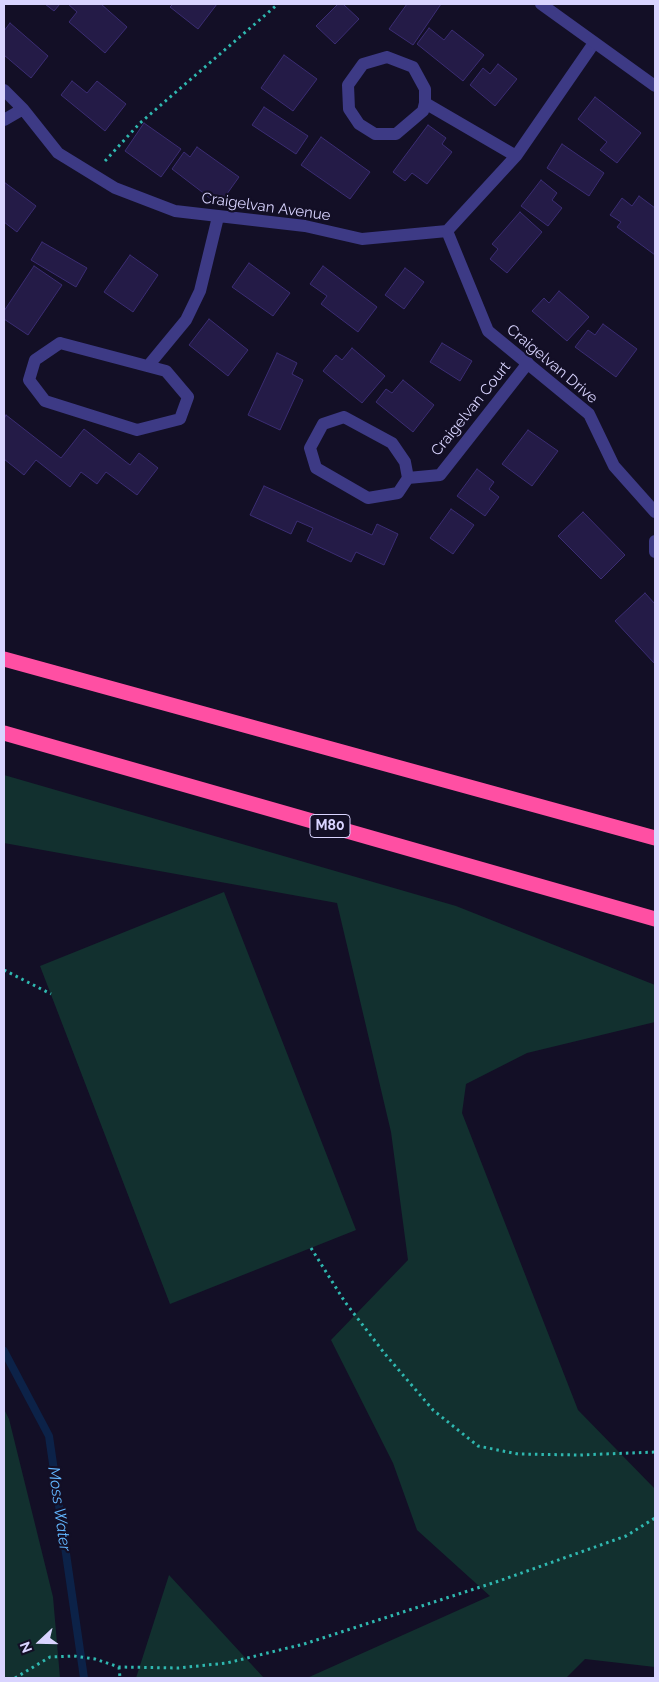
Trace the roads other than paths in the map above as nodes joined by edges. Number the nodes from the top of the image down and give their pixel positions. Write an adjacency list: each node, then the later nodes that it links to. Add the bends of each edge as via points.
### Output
1 (541, 4): 2 (street)
2 (594, 43): 3 (street); 8 (street)
3 (655, 86)
4 (4, 90): 6 (street, Craigelvan Avenue)
5 (425, 103): 5 (street, via 423,111 396,134 375,134 359,124 349,109 348,85 363,64 387,57 412,66 425,89); 8 (street)
6 (24, 109): 7 (street); 9 (street, Craigelvan Avenue, via 58,152 115,188 174,211)
7 (4, 120)
8 (516, 156): 10 (street)
9 (218, 217): 10 (street, Craigelvan Avenue, via 305,226 362,239); 12 (street, via 200,291 186,320)
10 (447, 231): 11 (street, Craigelvan Drive, via 488,331)
11 (528, 363): 13 (street, Craigelvan Court, via 440,475); 14 (street, Craigelvan Drive, via 589,414 614,466)
12 (148, 366): 12 (street, via 166,371 188,397 180,419 137,430 45,401 29,380 35,360 60,343)
13 (408, 478): 13 (street, via 398,494 368,498 316,468 310,448 323,424 344,417 392,444 405,462)
14 (655, 512)
15 (655, 541): 16 (street)
16 (655, 552)
17 (4, 658): 19 (highway)
18 (4, 733): 20 (highway, M80)
19 (655, 838)
20 (655, 919)

